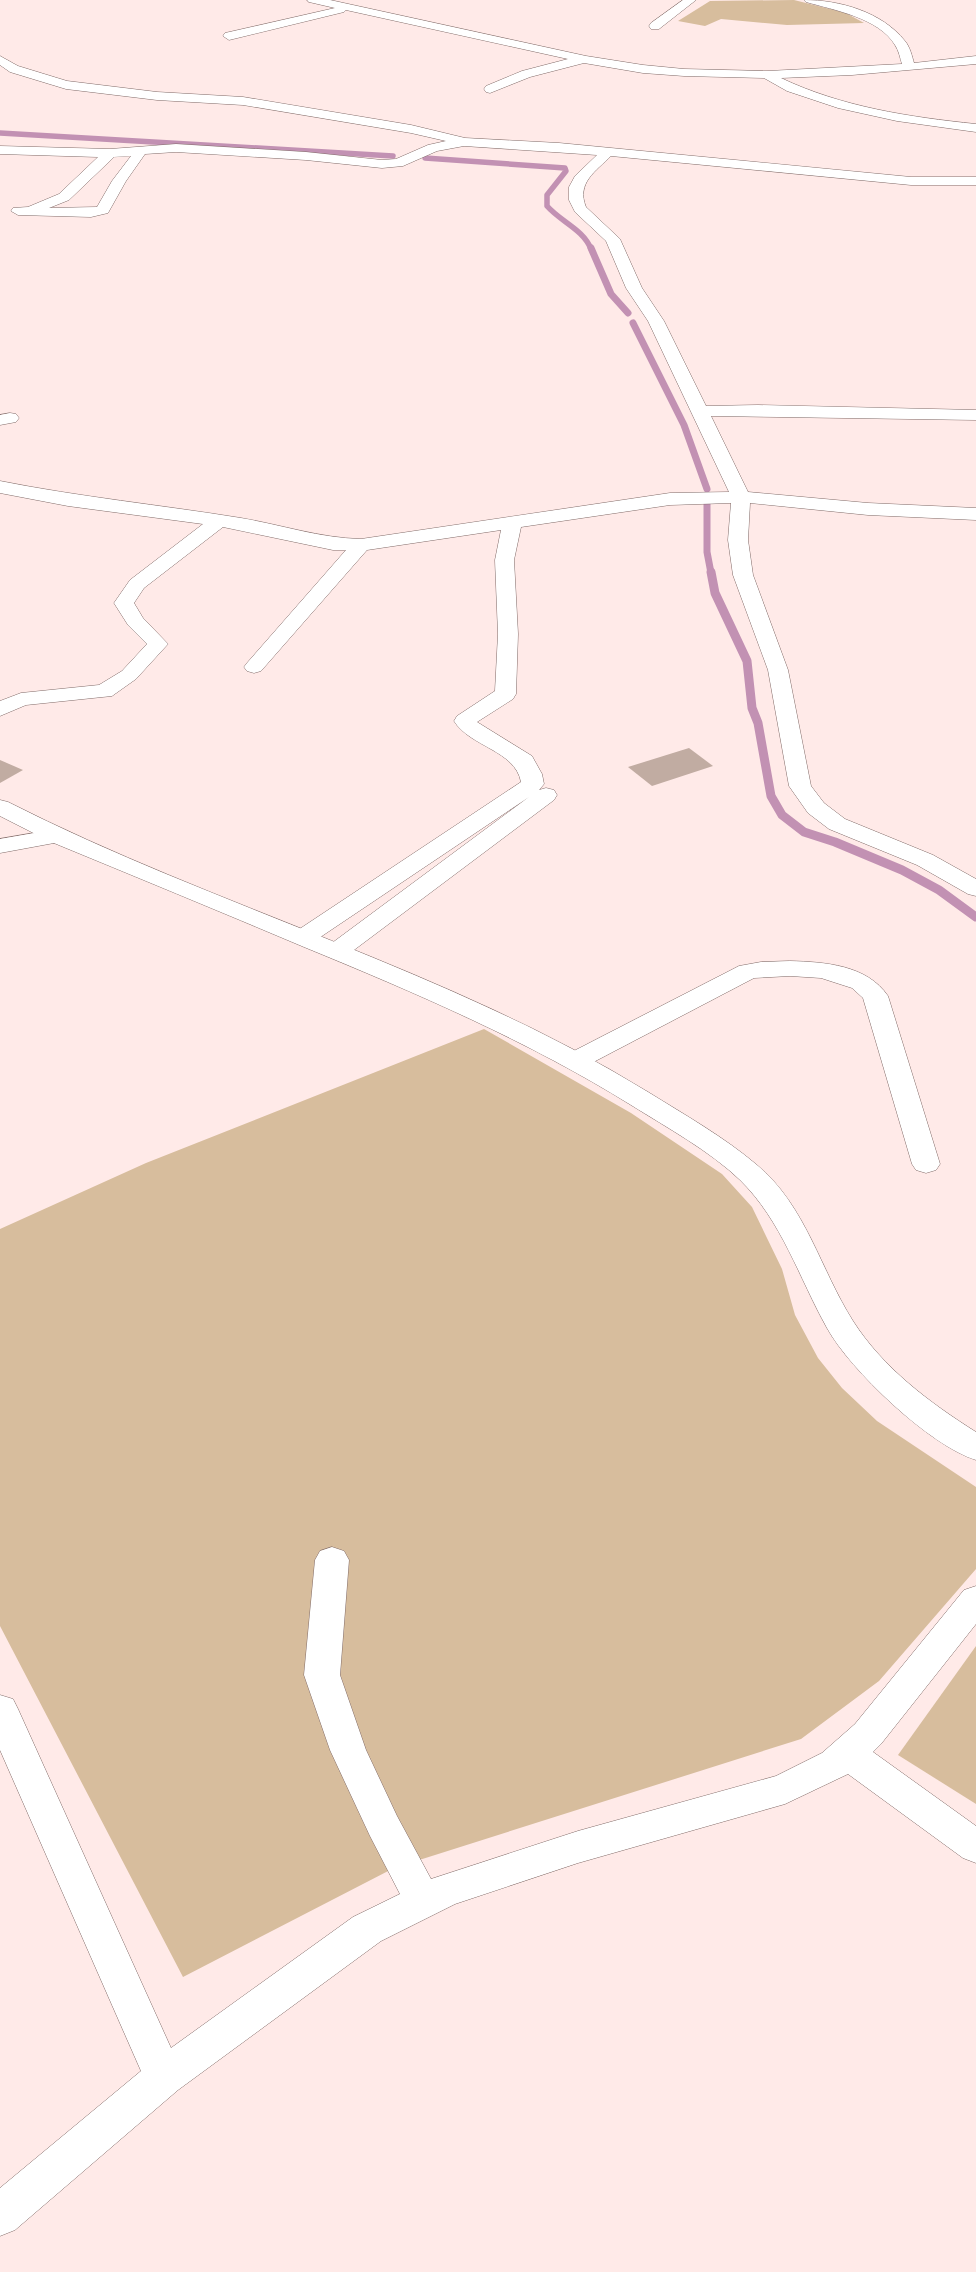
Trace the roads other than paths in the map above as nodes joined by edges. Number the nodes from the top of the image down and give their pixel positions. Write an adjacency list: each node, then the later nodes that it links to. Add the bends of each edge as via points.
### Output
1 (313, 0): 4 (street)
2 (690, 0): 5 (street)
3 (810, 0): 10 (street, via 864,15 889,31 901,44)
4 (351, 8): 6 (street); 8 (street)
5 (655, 26)
6 (229, 36)
7 (0, 60): 15 (street, via 14,68 75,87 242,101 411,129)
8 (583, 60): 11 (street, via 678,72); 12 (street, via 526,74)
9 (976, 60): 10 (street)
10 (910, 67): 11 (street)
11 (763, 74): 13 (street, via 802,91 871,111)
12 (490, 89)
13 (976, 128)
14 (0, 139): 16 (street)
15 (465, 142): 16 (street, via 382,164); 19 (street)
16 (176, 148): 18 (street)
17 (0, 150): 20 (street)
18 (140, 152): 20 (street); 20 (street, via 119,180 103,210 90,213 12,212 37,208 64,197)
19 (608, 152): 21 (street, via 911,181); 22 (street, via 582,176 576,188 576,200 580,209 613,239 634,288 656,321)
20 (110, 153)
21 (976, 181)
22 (700, 411): 23 (street); 25 (street)
23 (976, 415)
24 (0, 487): 27 (street)
25 (741, 497): 26 (street, via 868,509); 28 (street, via 670,499); 36 (street, via 738,540 743,575 778,670 800,786 816,808 837,824 925,860)
26 (976, 514)
27 (219, 521): 29 (street, via 333,544); 31 (street, via 137,584 124,603 135,621 158,644 129,675 104,691 21,699)
28 (513, 522): 29 (street); 32 (street, via 503,557 508,598 505,694 465,721 524,761)
29 (360, 545): 30 (street)
30 (254, 667)
31 (0, 710)
32 (532, 784): 37 (street); 38 (street, via 546,790 547,794)
33 (0, 807): 34 (street)
34 (57, 836): 35 (street); 37 (street)
35 (0, 846)
36 (976, 889)
37 (304, 937): 38 (street)
38 (338, 951): 39 (street)
39 (575, 1061): 40 (street, via 748,972 773,968 838,973 863,983 875,996); 41 (street, via 699,1136 748,1172 775,1201 841,1327 879,1374 927,1416)
40 (926, 1164)
41 (976, 1448)
42 (332, 1560): 47 (street, via 322,1675 348,1750 383,1826)
43 (976, 1599): 45 (street, via 868,1734)
44 (0, 1709): 48 (street)
45 (847, 1753): 46 (street); 47 (street, via 835,1764 785,1789 578,1847 444,1891)
46 (976, 1847)
47 (424, 1902): 48 (street, via 367,1929)
48 (164, 2077): 49 (street)
49 (0, 2215)

